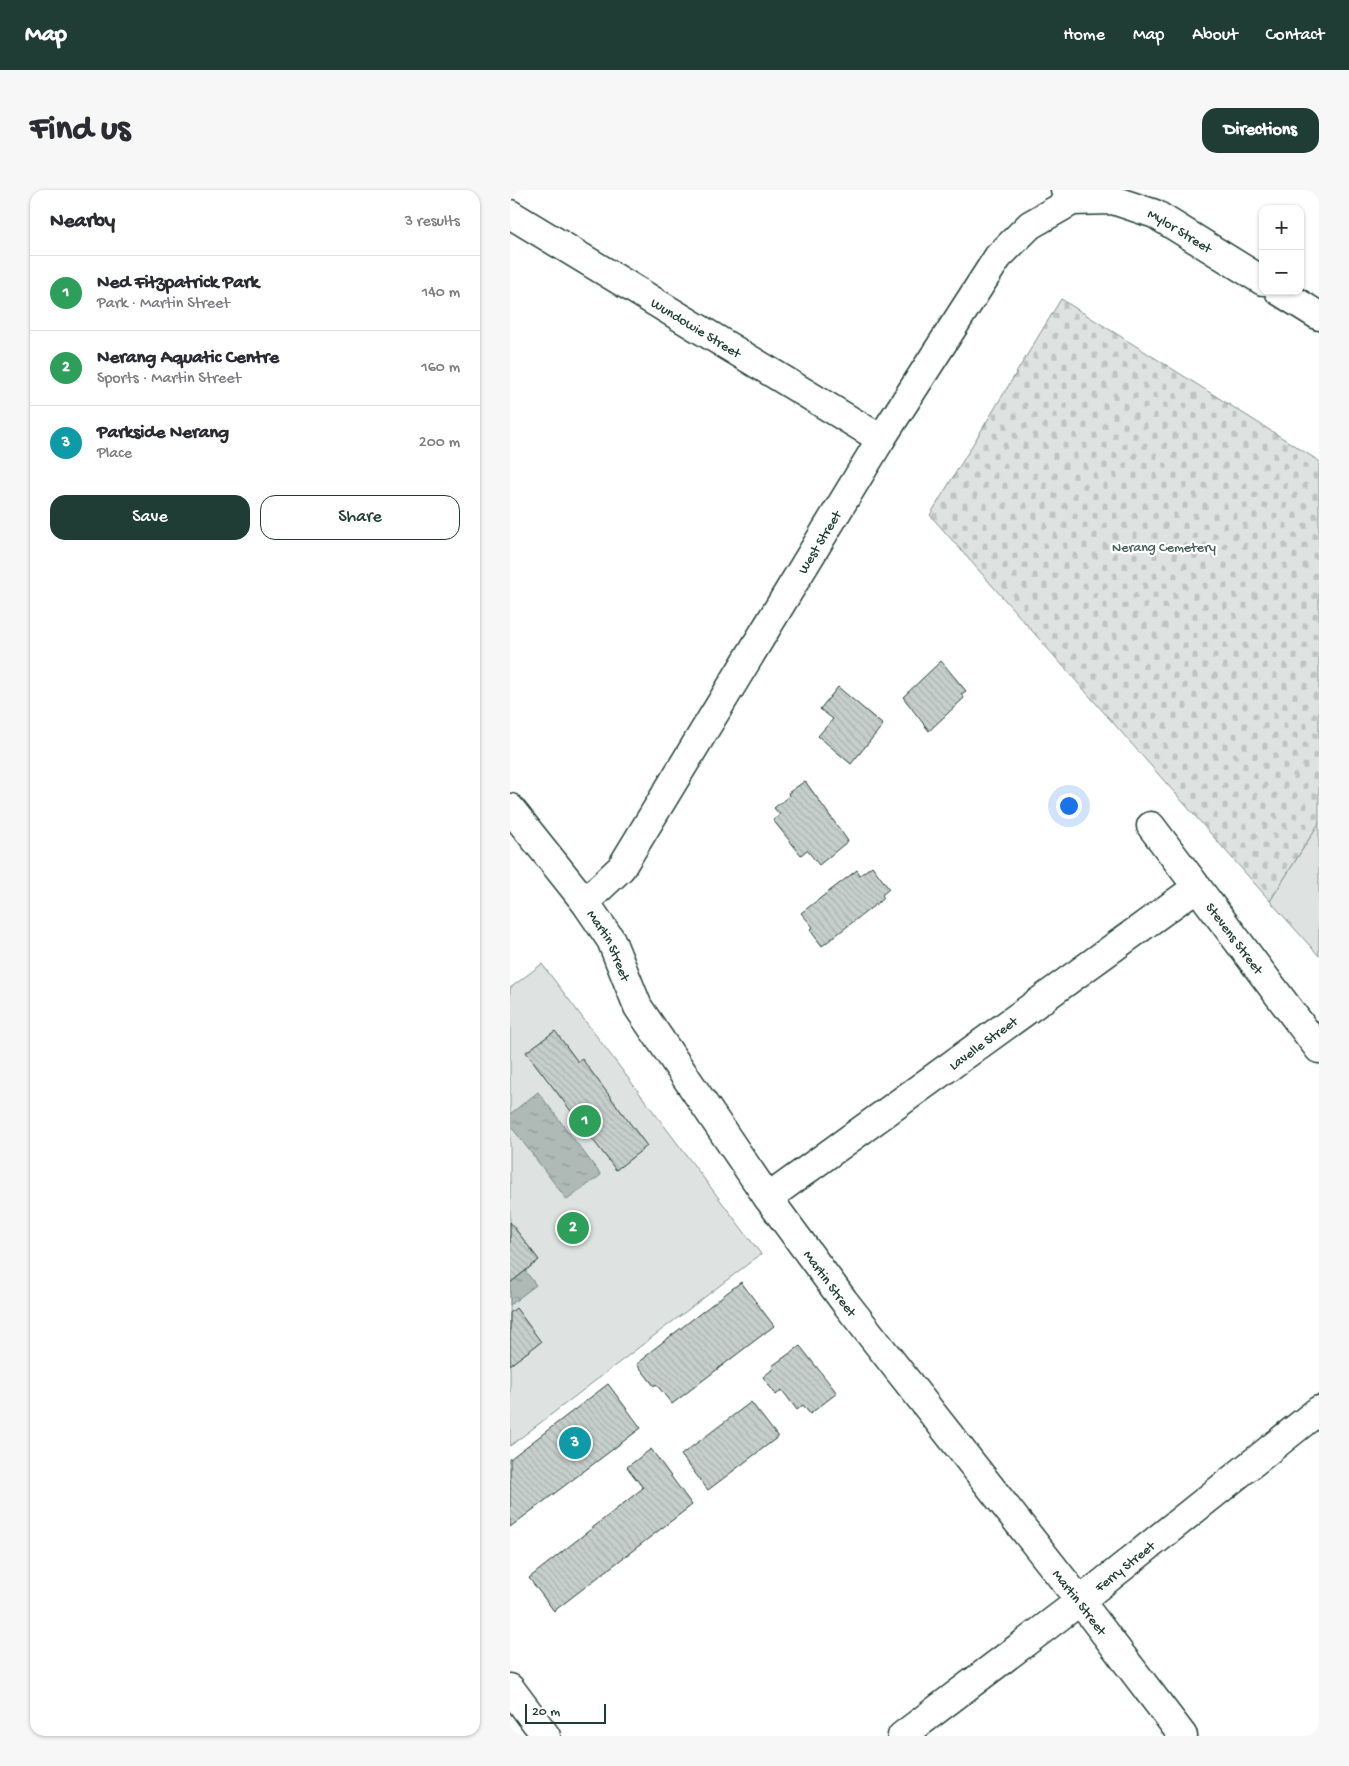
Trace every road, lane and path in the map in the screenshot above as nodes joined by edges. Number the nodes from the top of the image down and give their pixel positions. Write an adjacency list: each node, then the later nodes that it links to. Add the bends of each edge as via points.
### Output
1 (1068, 195): 3 (street, Mylor Street, via 1113,200 1155,214); 6 (street, West Street, via 1030,225 998,257)
2 (510, 214): 6 (street, Wundowie Street)
3 (1259, 279)
4 (1285, 295): 5 (street)
5 (1319, 316)
6 (881, 439): 10 (street, West Street, via 621,868)
7 (510, 808): 10 (street, Martin Street)
8 (1152, 826): 9 (street, Stevens Street)
9 (1198, 888): 11 (street, Stevens Street); 12 (street, Lavelle Street)
10 (586, 902): 12 (street, Martin Street, via 612,940 638,1007)
11 (1319, 1049)
12 (768, 1198): 14 (street, Martin Street, via 850,1308)
13 (1319, 1410): 14 (street, Ferry Street)
14 (1080, 1600): 17 (street, Ferry Street); 18 (street, Martin Street)
15 (510, 1688): 16 (street)
16 (546, 1736)
17 (902, 1736)
18 (1183, 1736)

